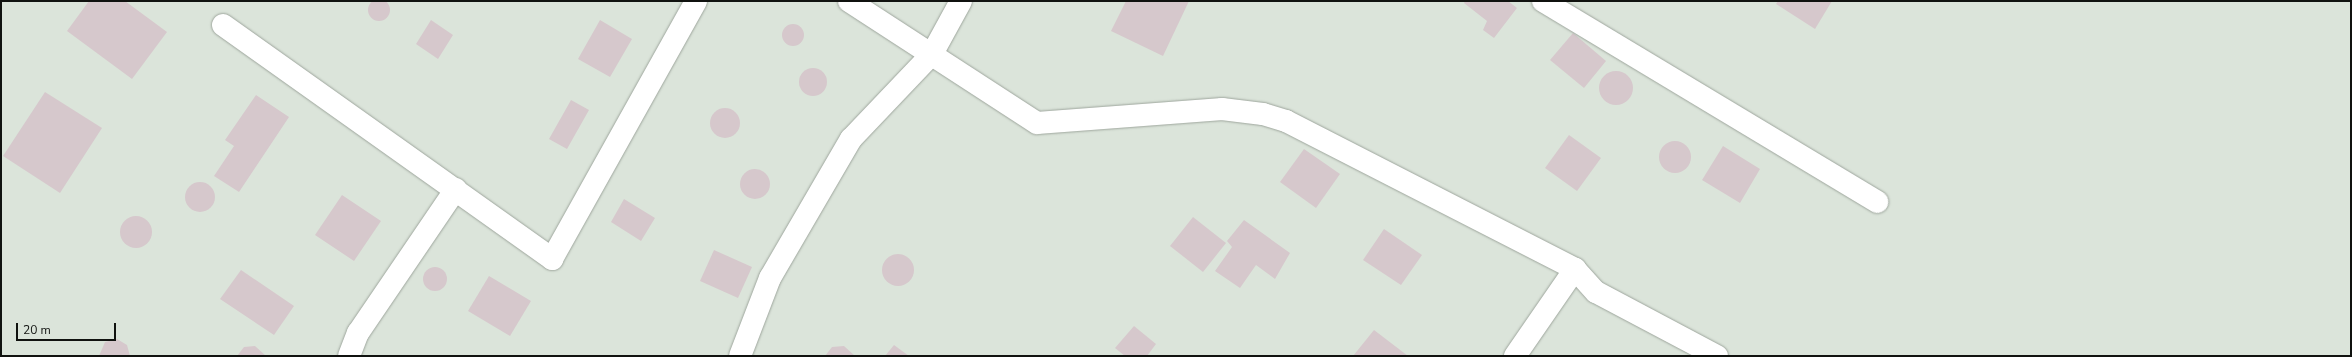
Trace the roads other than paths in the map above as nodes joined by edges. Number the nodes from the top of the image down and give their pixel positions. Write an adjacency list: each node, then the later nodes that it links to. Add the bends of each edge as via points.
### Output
1 (696, 1): 7 (street, via 552,259)
2 (849, 1): 6 (street)
3 (961, 1): 6 (street)
4 (1543, 1): 8 (street)
5 (223, 25): 7 (street)
6 (932, 54): 9 (street, via 1037,123 1222,109 1263,114 1286,121); 11 (street, via 851,139 770,278)
7 (456, 189): 10 (street, via 358,333)
8 (1877, 202)
9 (1575, 269): 12 (street); 13 (street, via 1596,292)
10 (349, 356)
11 (740, 356)
12 (1515, 356)
13 (1717, 356)

